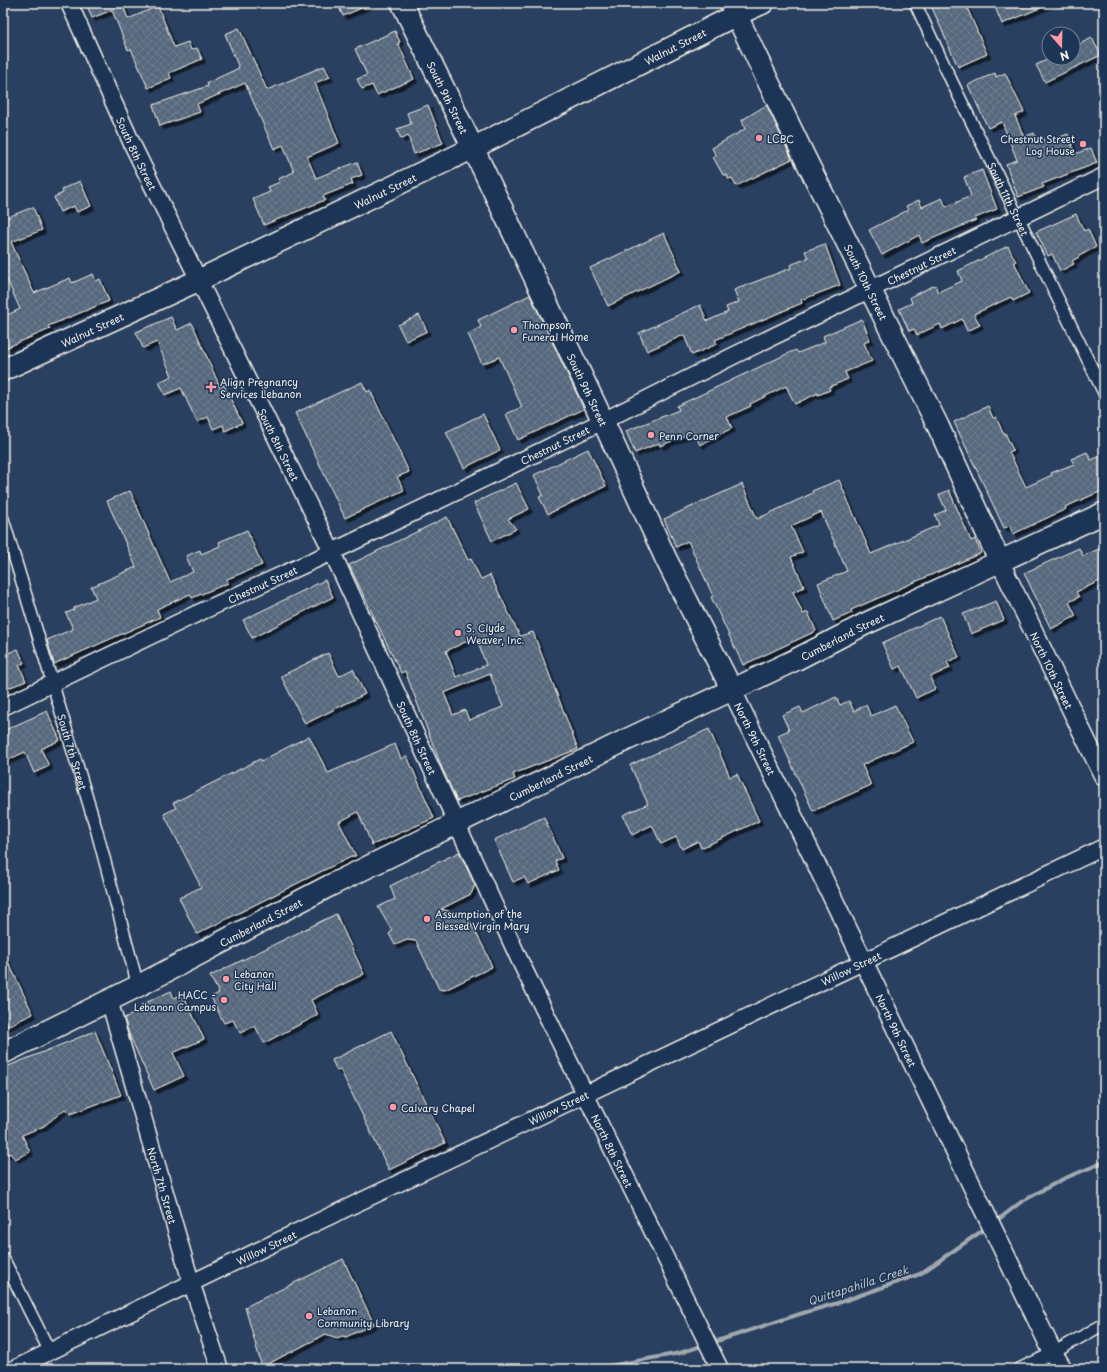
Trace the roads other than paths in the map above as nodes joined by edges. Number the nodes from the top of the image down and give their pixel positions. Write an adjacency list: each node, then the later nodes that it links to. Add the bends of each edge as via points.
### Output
1 (69, 3): 9 (street, South 8th Street, via 134,148)
2 (402, 3): 6 (highway, South 9th Street)
3 (763, 3): 5 (highway, Walnut Street)
4 (915, 3): 8 (street, South 11th Street)
5 (733, 9): 6 (highway, Walnut Street); 10 (highway, South 10th Street)
6 (473, 148): 9 (highway, Walnut Street); 13 (highway, South 9th Street)
7 (1104, 176): 8 (street, Chestnut Street)
8 (1019, 218): 10 (street, Chestnut Street); 12 (street, South 11th Street)
9 (199, 280): 11 (highway, Walnut Street); 16 (street, South 8th Street)
10 (870, 289): 13 (street, Chestnut Street); 17 (highway, South 10th Street, via 938,426)
11 (3, 370)
12 (1104, 393)
13 (603, 421): 16 (street, Chestnut Street); 19 (highway, South 9th Street, via 666,559)
14 (1104, 513): 17 (highway, Cumberland Street)
15 (3, 519): 18 (street, South 7th Street)
16 (332, 552): 18 (street, Chestnut Street); 22 (street, South 8th Street)
17 (1000, 562): 19 (highway, Cumberland Street, via 865,624); 21 (main road, North 10th Street)
18 (52, 683): 20 (street, Chestnut Street); 25 (street, South 7th Street, via 96,828)
19 (732, 690): 22 (highway, Cumberland Street, via 628,738); 24 (main road, North 9th Street)
20 (3, 707)
21 (1104, 777)
22 (457, 823): 25 (highway, Cumberland Street, via 329,886); 28 (street, North 8th Street, via 520,961)
23 (1104, 847): 24 (street, Willow Street)
24 (864, 961): 28 (street, Willow Street); 33 (main road, North 9th Street)
25 (138, 986): 26 (highway, Cumberland Street)
26 (109, 1000): 27 (highway, Cumberland Street); 30 (street, North 7th Street)
27 (3, 1053)
28 (586, 1094): 30 (street, Willow Street); 34 (street, North 8th Street)
29 (3, 1258): 32 (street)
30 (192, 1282): 32 (street, Willow Street); 36 (street, North 7th Street)
31 (1104, 1324): 33 (street)
32 (50, 1352): 35 (street, Willow Street)
33 (1053, 1353): 37 (street); 38 (main road, North 9th Street)
34 (717, 1363)
35 (14, 1369)
36 (220, 1369)
37 (1019, 1369)
38 (1063, 1369)

